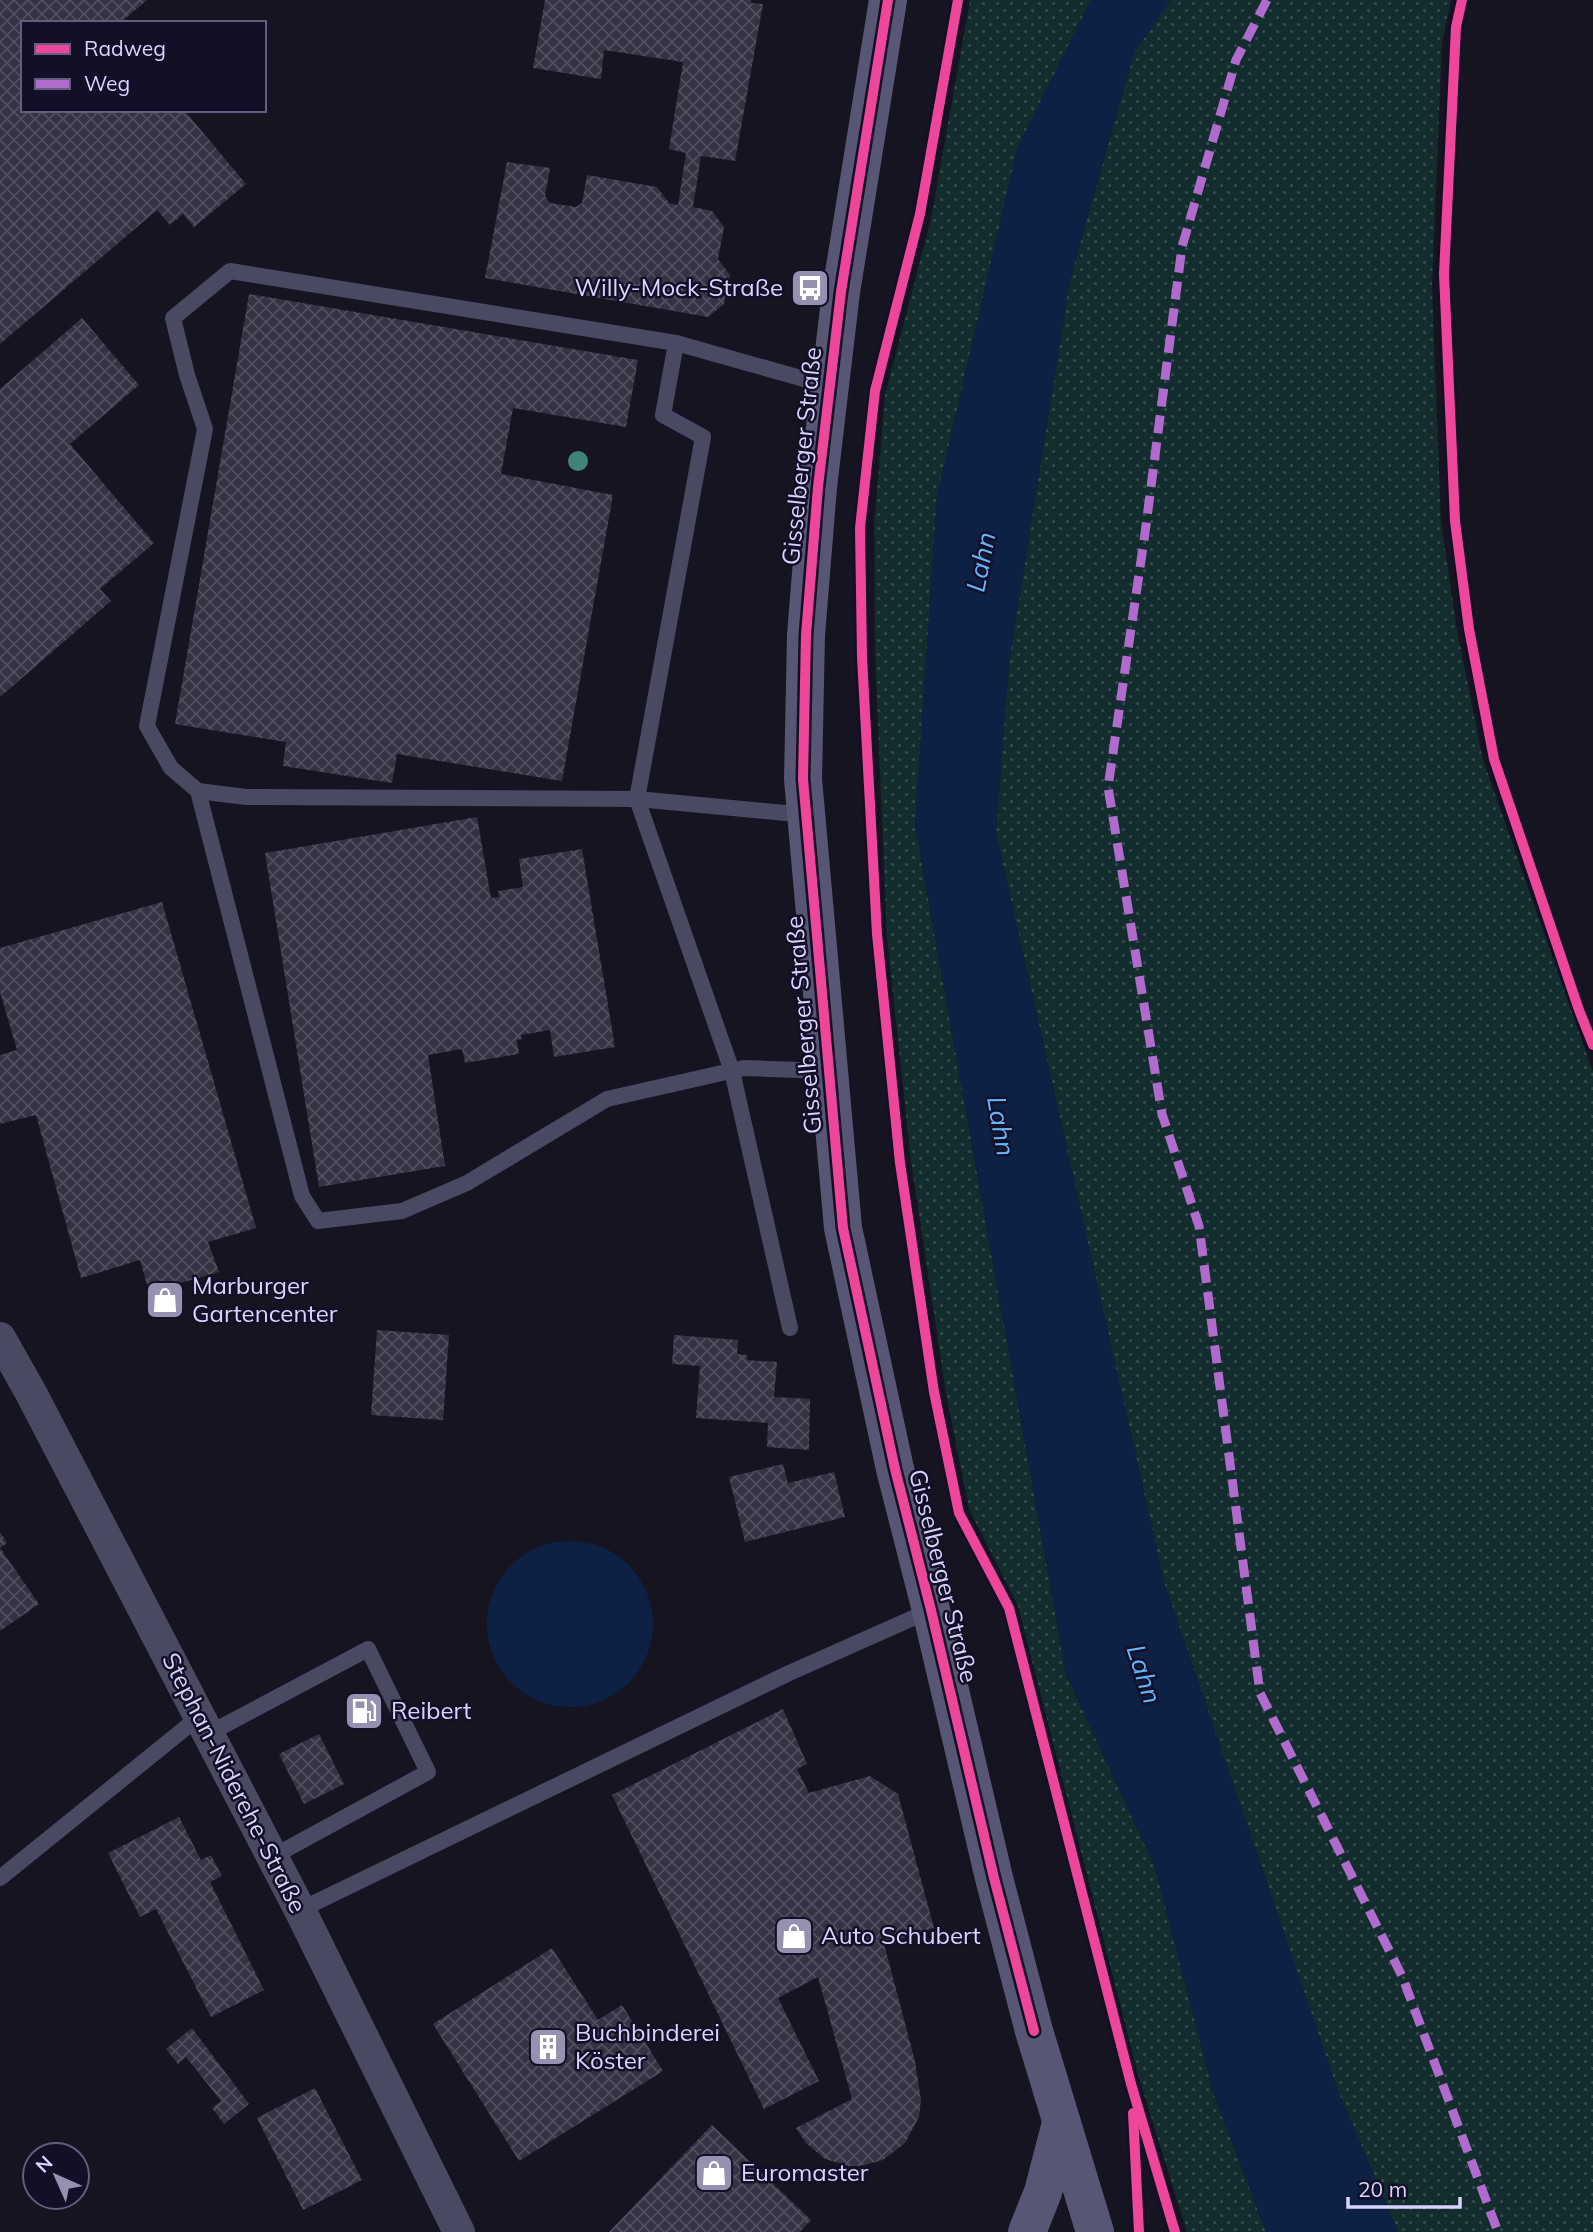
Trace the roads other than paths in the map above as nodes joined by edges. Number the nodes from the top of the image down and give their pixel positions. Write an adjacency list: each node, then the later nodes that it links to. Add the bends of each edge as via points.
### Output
1 (888, 0): 3 (main road, Gisselberger Straße)
2 (676, 343): 3 (lane); 4 (lane, via 230,271 173,318 205,429 147,726 171,768); 5 (lane, via 663,415 703,437)
3 (830, 387): 6 (main road, Gisselberger Straße, via 808,599 803,779)
4 (198, 791): 5 (lane, via 246,797); 7 (lane, via 302,1196 318,1221 402,1211 467,1183 607,1099)
5 (637, 799): 6 (lane); 7 (lane)
6 (807, 815): 8 (main road, Gisselberger Straße)
7 (732, 1071): 8 (lane); 9 (lane)
8 (829, 1071): 11 (main road, Gisselberger Straße, via 843,1228)
9 (790, 1328)
10 (0, 1338): 12 (street, Stephan-Niderehe-Straße)
11 (931, 1610): 15 (lane, via 787,1674); 16 (main road, Gisselberger Straße, via 994,1878)
12 (203, 1725): 13 (street, Stephan-Niderehe-Straße); 13 (lane, via 368,1648 428,1772); 14 (lane)
13 (272, 1857): 15 (street, Stephan-Niderehe-Straße)
14 (0, 1878)
15 (300, 1910): 17 (street, Stephan-Niderehe-Straße)
16 (1061, 2121): 18 (main road, via 1043,2192); 19 (main road, Gisselberger Straße)
17 (458, 2232)
18 (1027, 2232)
19 (1094, 2232)

